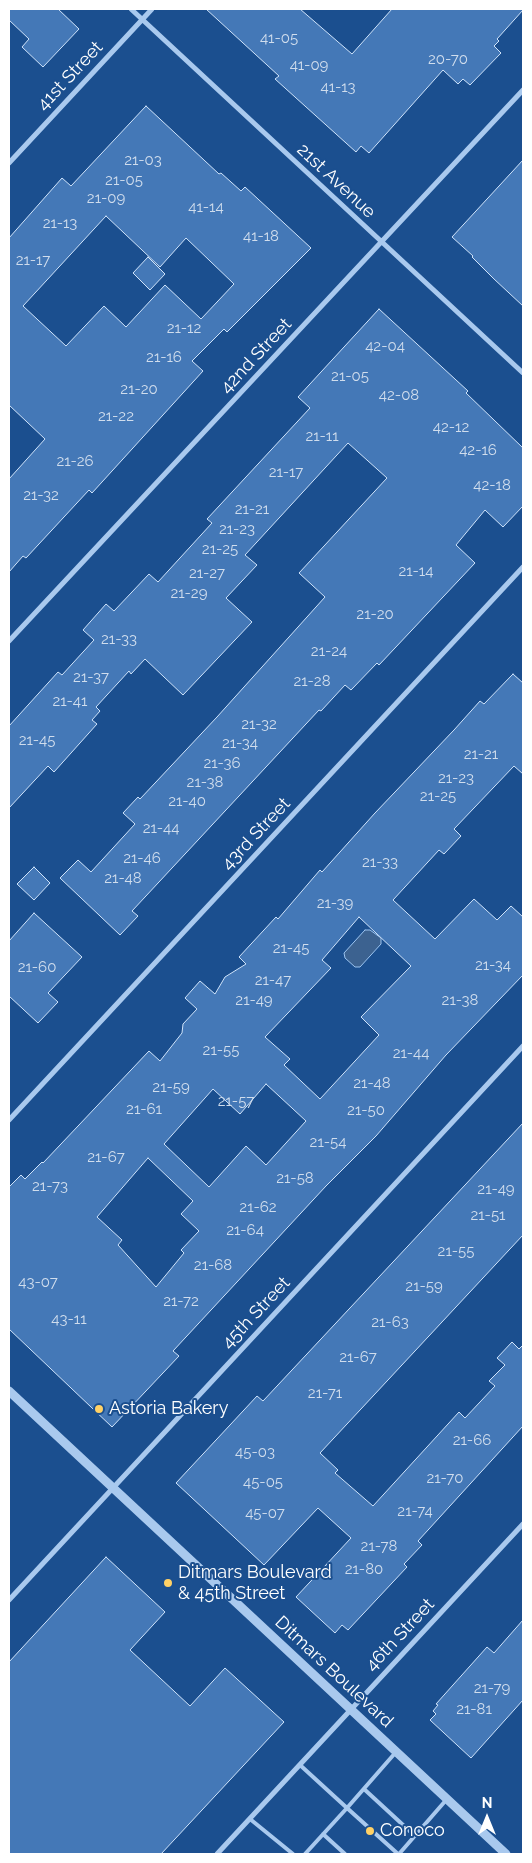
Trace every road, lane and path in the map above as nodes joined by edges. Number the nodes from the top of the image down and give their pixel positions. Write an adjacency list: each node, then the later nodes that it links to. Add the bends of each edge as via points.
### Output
1 (131, 9): 3 (street, 21st Avenue)
2 (152, 9): 3 (street, 41st Street)
3 (142, 19): 5 (street, 41st Street); 6 (street, 21st Avenue)
4 (523, 90): 6 (street, 42nd Street)
5 (9, 163)
6 (382, 243): 7 (street, 21st Avenue); 9 (street, 42nd Street)
7 (523, 372)
8 (523, 567): 11 (street, 43rd Street)
9 (9, 640)
10 (523, 1046): 13 (street, 45th Street)
11 (9, 1120)
12 (9, 1393): 13 (street, Ditmars Boulevard)
13 (113, 1488): 15 (street, 45th Street); 16 (street, Ditmars Boulevard)
14 (523, 1524): 16 (street, 46th Street)
15 (9, 1600)
16 (351, 1710): 17 (street, Ditmars Boulevard); 18 (street, 46th Street)
17 (396, 1752): 19 (lane); 20 (street, Ditmars Boulevard)
18 (300, 1765): 21 (lane); 22 (street, 46th Street)
19 (364, 1789): 21 (lane); 24 (lane)
20 (447, 1799): 24 (lane); 30 (street, Ditmars Boulevard)
21 (347, 1808): 23 (lane); 29 (lane)
22 (250, 1819): 25 (street, 46th Street); 26 (lane)
23 (323, 1834): 27 (lane); 28 (lane)
24 (415, 1836): 29 (lane)
25 (217, 1854)
26 (293, 1854)
27 (305, 1854)
28 (345, 1854)
29 (399, 1854)
30 (506, 1854)

